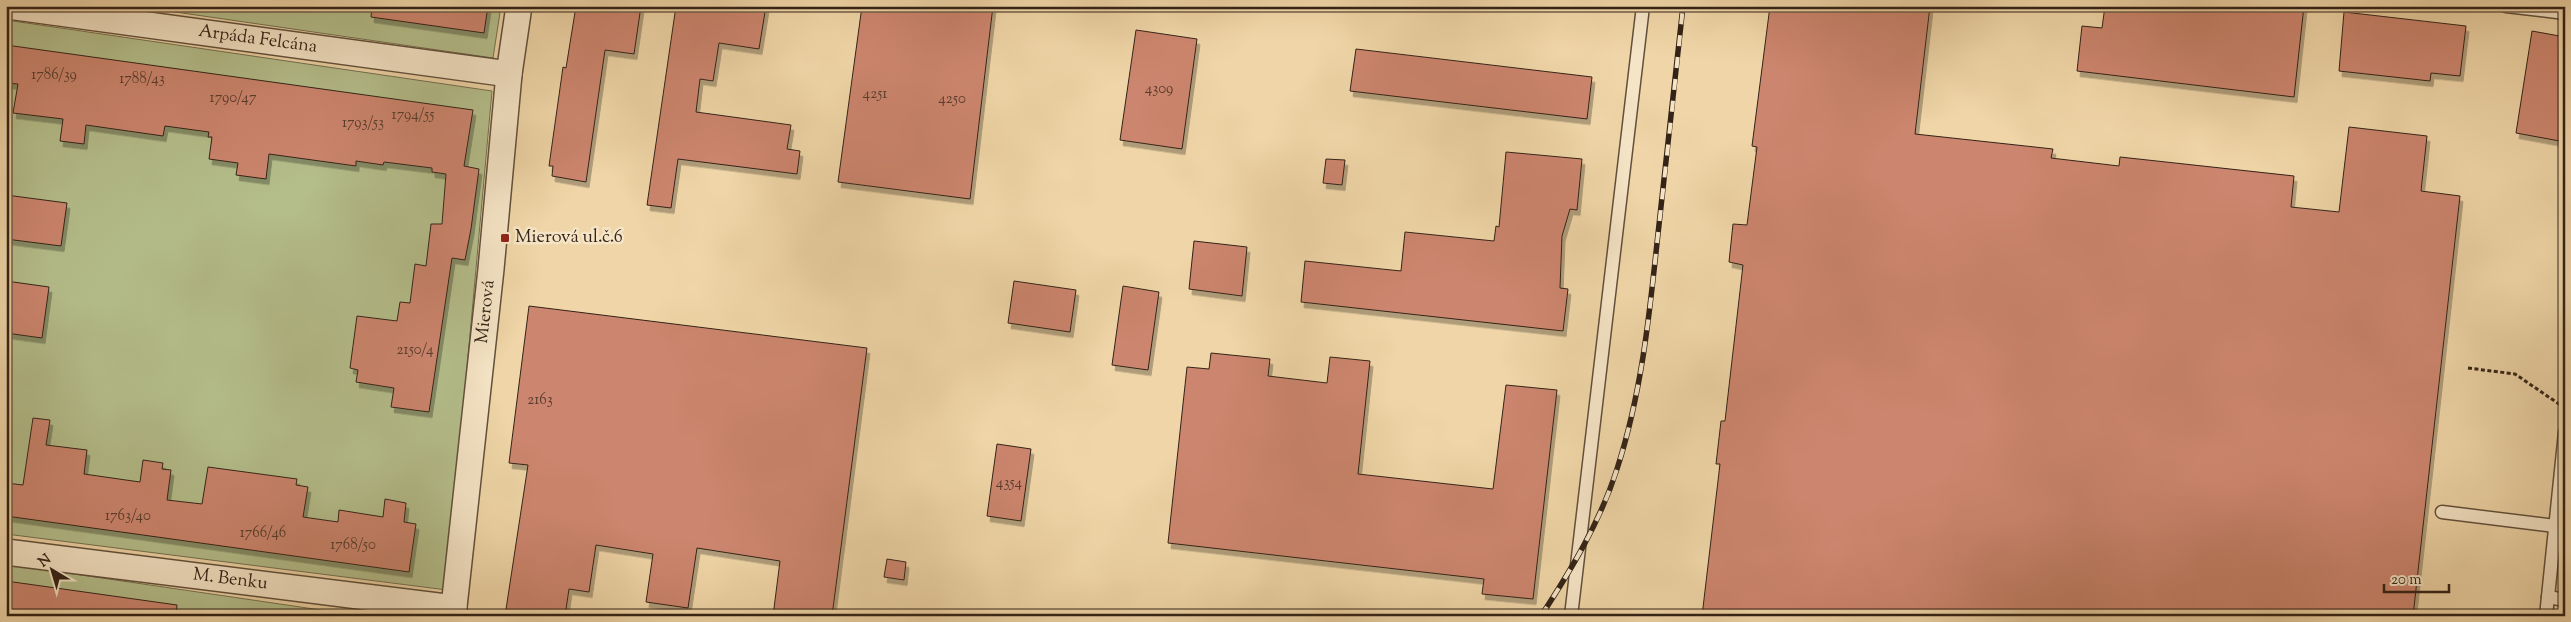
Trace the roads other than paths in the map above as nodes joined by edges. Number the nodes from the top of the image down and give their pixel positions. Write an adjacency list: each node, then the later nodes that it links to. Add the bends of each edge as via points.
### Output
1 (8, 6): 6 (street, Arpáda Felcána)
2 (519, 6): 6 (street, Mierová)
3 (1643, 6): 14 (lane)
4 (2506, 6): 5 (lane)
5 (2565, 13)
6 (509, 74): 13 (street, Mierová)
7 (2565, 432): 9 (lane)
8 (2442, 512): 9 (lane)
9 (2555, 526): 11 (lane)
10 (6, 552): 13 (street, M. Benku)
11 (2548, 597): 12 (lane); 15 (lane)
12 (2565, 600)
13 (453, 612)
14 (1571, 616)
15 (2546, 616)

